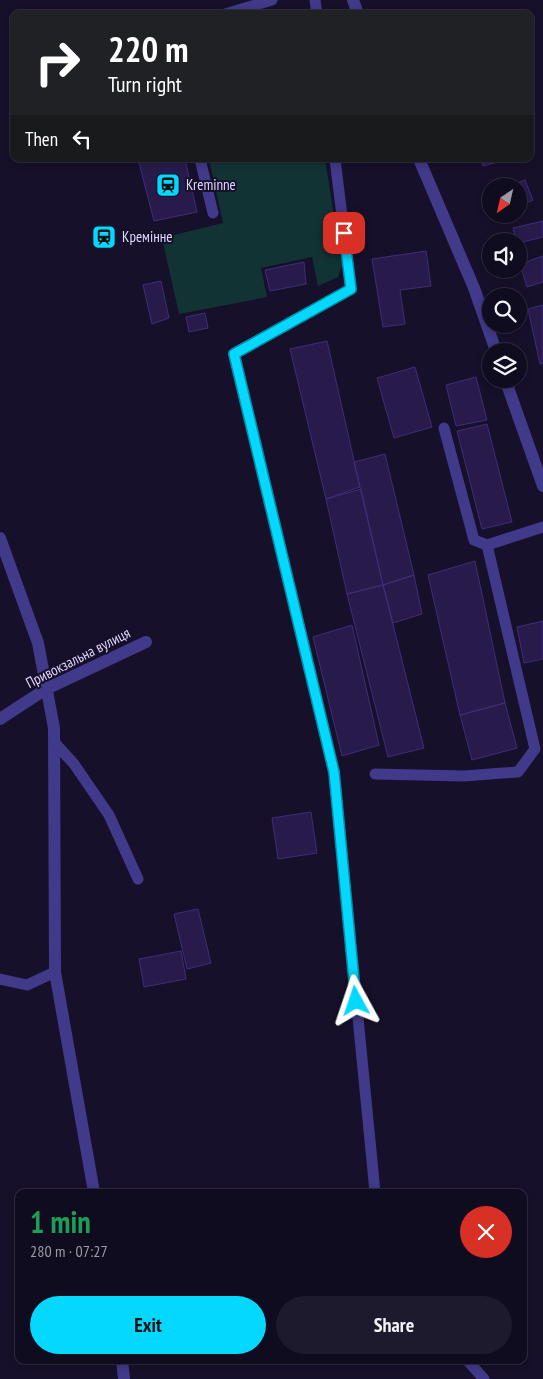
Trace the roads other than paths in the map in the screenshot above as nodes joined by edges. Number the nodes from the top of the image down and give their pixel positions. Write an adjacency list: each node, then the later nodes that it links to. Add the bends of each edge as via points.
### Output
1 (272, 0): 2 (lane)
2 (238, 10)
3 (201, 162): 6 (lane)
4 (335, 162): 23 (lane, via 351,289 234,354 334,772)
5 (420, 162): 7 (street, via 474,288)
6 (213, 213)
7 (493, 343)
8 (508, 388): 10 (street)
9 (444, 428): 13 (lane, via 474,540)
10 (543, 486)
11 (543, 527): 13 (lane)
12 (0, 538): 15 (street, via 38,643)
13 (487, 545): 18 (lane, via 535,749 518,772 464,776)
14 (146, 642): 15 (street, Привокзальна вулиця)
15 (46, 689): 16 (street, Привокзальна вулиця); 17 (street)
16 (0, 719)
17 (54, 742): 19 (lane, via 74,764 109,815); 20 (street)
18 (376, 774)
19 (138, 879)
20 (55, 972): 21 (lane, via 27,985); 22 (street)
21 (0, 979)
22 (93, 1189)
23 (375, 1189)
24 (122, 1364): 26 (street)
25 (471, 1364): 27 (lane)
26 (124, 1379)
27 (484, 1379)

